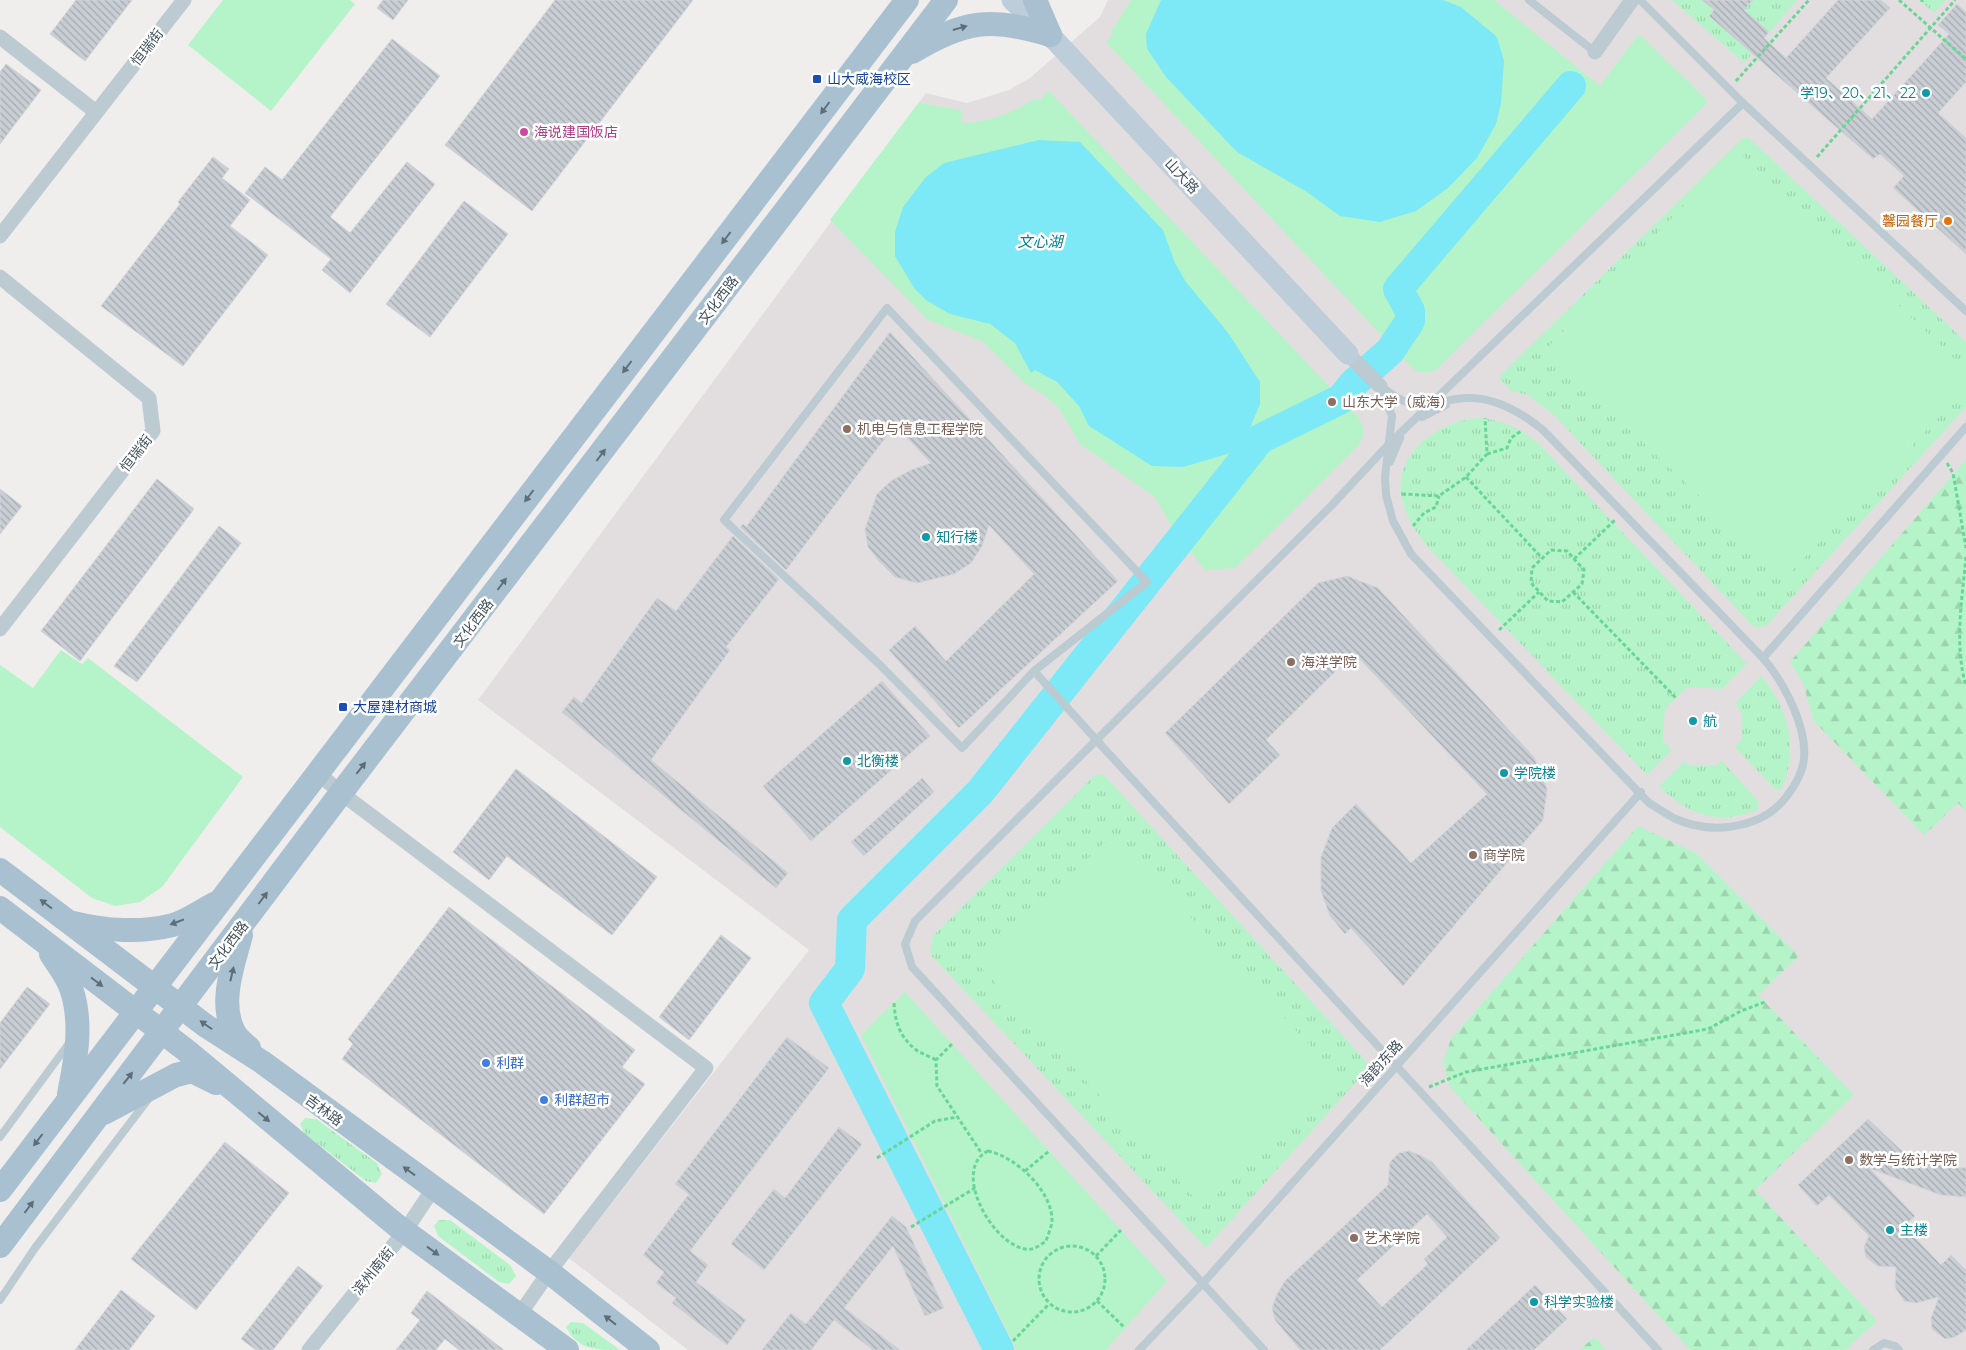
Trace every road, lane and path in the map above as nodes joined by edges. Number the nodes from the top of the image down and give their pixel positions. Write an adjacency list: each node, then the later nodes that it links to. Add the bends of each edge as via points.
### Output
1 (184, 0): 22 (street, 恒瑞街)
2 (894, 0): 16 (main road)
3 (907, 0): 16 (main road)
4 (946, 0): 18 (main road, 文化西路)
5 (1012, 0): 14 (main road, 山大路)
6 (1035, 0): 14 (main road)
7 (1529, 0): 17 (lane)
8 (1632, 0): 17 (street)
9 (1640, 0): 20 (lane)
10 (1809, 0): 20 (path)
11 (1899, 0): 13 (path)
12 (1955, 0): 13 (path)
13 (1930, 28): 19 (path); 23 (path)
14 (1050, 35): 18 (main road, one-way to 14, via 939,36 962,27 994,23 1021,26); 27 (main road, 山大路)
15 (0, 37): 22 (street)
16 (874, 44): 57 (main road, one-way to 57)
17 (1595, 52)
18 (902, 58): 59 (main road, 文化西路, one-way to 18)
19 (1966, 58)
20 (1729, 89): 21 (lane)
21 (1742, 102): 23 (lane); 30 (lane)
22 (96, 112): 24 (street, 恒瑞街)
23 (1809, 166): 26 (lane)
24 (0, 236)
25 (0, 277): 50 (street, 恒瑞街, via 149,398 153,430)
26 (1966, 311)
27 (1348, 354): 28 (street)
28 (1380, 386): 30 (lane, via 1407,402); 35 (lane, via 1392,416)
29 (1466, 398): 30 (lane); 32 (lane, via 1436,408); 42 (lane, via 1491,400 1531,421)
30 (1432, 403): 32 (lane)
31 (1485, 418): 36 (path)
32 (1412, 423): 35 (lane); 38 (lane, via 1396,444)
33 (1966, 427): 37 (lane)
34 (1521, 431): 36 (path, via 1507,448)
35 (1388, 445): 38 (lane); 56 (lane)
36 (1486, 454): 39 (path)
37 (1942, 454): 44 (path, via 1953,474); 52 (lane)
38 (1385, 477): 51 (lane, via 1393,521 1411,554)
39 (1466, 477): 41 (path); 46 (path)
40 (1402, 494): 41 (path)
41 (1439, 496): 43 (path, via 1436,507 1424,513)
42 (1623, 513): 47 (path); 52 (lane)
43 (1413, 526)
44 (1966, 548)
45 (1966, 557): 54 (path, via 1960,629 1960,666)
46 (1542, 558): 47 (path, via 1551,550 1567,551); 48 (path, via 1532,568 1531,583)
47 (1574, 559): 49 (path, via 1584,570 1582,584)
48 (1539, 592): 49 (path, via 1548,601 1562,602); 51 (path)
49 (1574, 592): 55 (path)
50 (0, 629)
51 (1491, 637): 58 (lane)
52 (1762, 658): 58 (lane, via 1774,670 1788,694 1800,728 1804,758 1795,785 1780,806 1759,820 1733,828 1703,825 1676,819 1650,803)
53 (1034, 670): 53 (lane, via 962,748 878,664 724,520 888,308 1147,582); 56 (lane)
54 (1966, 686)
55 (1676, 698)
56 (1098, 742): 76 (lane); 97 (lane, via 915,922 904,944 912,967)
57 (318, 773): 59 (street); 61 (main road)
58 (1641, 792): 76 (lane, 海韵东路)
59 (342, 793): 64 (main road, 文化西路, one-way to 59); 96 (street, via 706,1068)
60 (0, 870): 63 (main road, 吉林路, one-way to 60)
61 (220, 901): 63 (main road, one-way to 63, via 174,924 142,930 92,927); 66 (main road)
62 (0, 908): 65 (main road)
63 (68, 921): 66 (main road, 吉林路)
64 (245, 922): 69 (main road, 文化西路); 75 (main road, one-way to 64, via 235,1034 226,1007)
65 (44, 942): 70 (main road, one-way to 70); 71 (main road, via 71,986)
66 (155, 987): 69 (main road, 吉林路); 70 (main road)
67 (1765, 1002): 78 (path, via 1708,1028 1466,1072)
68 (894, 1003): 74 (path, via 895,1022 903,1036 916,1050)
69 (182, 1008): 72 (main road, 文化西路); 75 (main road, 吉林路, one-way to 69)
70 (136, 1012): 72 (main road); 80 (main road)
71 (77, 1032): 80 (main road, via 76,1062); 83 (lane)
72 (163, 1033): 79 (main road); 82 (main road, 文化西路, one-way to 72)
73 (952, 1044): 74 (path)
74 (936, 1060): 81 (path, via 937,1086)
75 (262, 1062): 88 (main road, 吉林路, one-way to 75)
76 (1396, 1065): 78 (lane); 97 (lane, 海韵东路)
77 (161, 1082): 79 (main road, via 192,1071); 82 (main road); 98 (lane, via 35,1248)
78 (1419, 1090): 109 (lane)
79 (234, 1091): 93 (main road, one-way to 93)
80 (68, 1101): 90 (main road, one-way to 90)
81 (958, 1117): 85 (path); 86 (path, via 936,1121)
82 (96, 1118): 94 (main road, 文化西路, one-way to 82)
83 (0, 1137)
84 (1049, 1151): 87 (path)
85 (982, 1154): 87 (path, via 988,1151 1000,1153); 89 (path, via 975,1168)
86 (877, 1158)
87 (1025, 1171): 89 (path, via 1034,1179 1046,1200 1052,1222 1046,1241 1035,1248 1025,1249 999,1234 981,1211)
88 (433, 1188): 93 (street, 滨州南街); 96 (main road, 吉林路)
89 (975, 1188): 91 (path)
90 (0, 1190)
91 (911, 1227)
92 (1121, 1230): 95 (path)
93 (405, 1231): 101 (main road, one-way to 101); 104 (street, 滨州南街)
94 (3, 1236)
95 (1096, 1256): 99 (path, via 1106,1280); 100 (path, via 1080,1246 1057,1249 1048,1256 1039,1275 1041,1290)
96 (549, 1272): 101 (street); 106 (main road, 吉林路, one-way to 96)
97 (1203, 1283): 107 (lane, 海韵东路); 108 (lane)
98 (0, 1300)
99 (1097, 1301): 100 (path, via 1079,1312 1058,1310); 102 (path)
100 (1049, 1304): 103 (path)
101 (520, 1314): 105 (main road)
102 (1125, 1328)
103 (1013, 1341)
104 (309, 1350)
105 (568, 1350)
106 (648, 1350)
107 (1139, 1350)
108 (1264, 1350)
109 (1658, 1350)
110 (1873, 1350): 111 (lane, via 1884,1343)
111 (1899, 1350)

